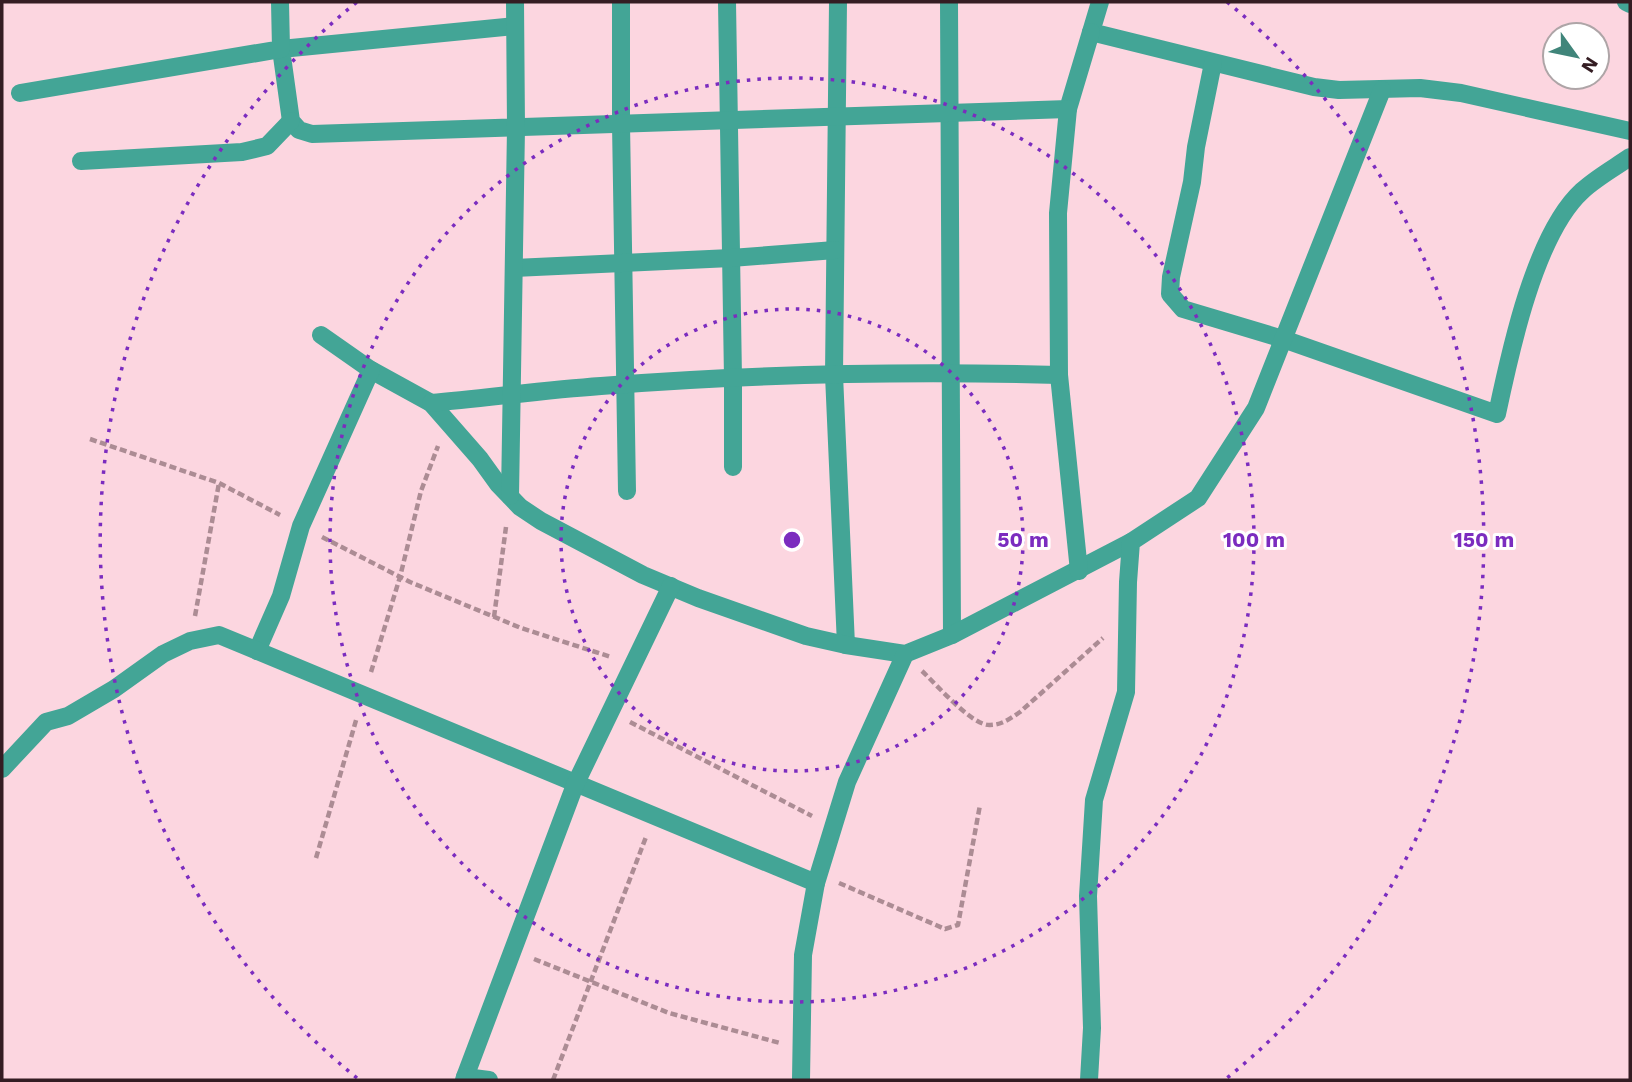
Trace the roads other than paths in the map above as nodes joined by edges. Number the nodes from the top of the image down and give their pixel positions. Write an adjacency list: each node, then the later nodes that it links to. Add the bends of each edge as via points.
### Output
1 (280, 2): 10 (street)
2 (515, 2): 8 (street)
3 (621, 2): 19 (street)
4 (727, 2): 17 (street)
5 (838, 2): 16 (street)
6 (949, 2): 15 (street)
7 (1100, 2): 9 (street)
8 (515, 26): 10 (street); 20 (street)
9 (1091, 32): 11 (street); 14 (street)
10 (281, 48): 13 (street); 18 (street)
11 (1213, 63): 12 (street, via 1314,87); 29 (street, via 1170,294 1183,309)
12 (1382, 90): 21 (street, via 1461,93); 29 (street)
13 (20, 93)
14 (1068, 109): 15 (street); 33 (street, via 1058,212)
15 (950, 113): 16 (street); 31 (street)
16 (836, 117): 17 (street); 24 (street)
17 (729, 120): 19 (street); 25 (street)
18 (291, 121): 20 (street, via 312,134); 23 (street, via 267,146 243,152)
19 (621, 124): 20 (street); 26 (street)
20 (516, 128): 27 (street)
21 (1630, 131)
22 (1630, 157): 29 (street, via 1581,192 1553,227 1515,334 1497,414)
23 (81, 161)
24 (835, 250): 25 (street); 32 (street)
25 (732, 258): 26 (street); 34 (street)
26 (623, 264): 27 (street); 35 (street)
27 (514, 268): 36 (street)
28 (320, 335): 30 (street)
29 (1283, 339): 41 (street, via 1256,408 1198,498)
30 (371, 370): 37 (street); 46 (street, via 301,526 281,596)
31 (951, 372): 32 (street); 33 (street); 44 (street)
32 (834, 375): 34 (street); 45 (street)
33 (1059, 375): 42 (street)
34 (733, 378): 35 (street); 38 (street)
35 (625, 385): 36 (street); 39 (street)
36 (512, 395): 37 (street); 40 (street)
37 (431, 403): 40 (street)
38 (733, 467)
39 (627, 491)
40 (510, 496): 43 (street, via 541,521)
41 (1130, 542): 42 (street); 54 (street, via 1126,692 1094,800 1088,896)
42 (1079, 571): 44 (street)
43 (671, 586): 45 (street, via 806,636); 49 (street)
44 (952, 635): 47 (street)
45 (846, 645): 47 (street)
46 (257, 651): 48 (street, via 219,635 190,641 68,716 46,722); 49 (street)
47 (905, 654): 50 (street, via 847,782)
48 (2, 769)
49 (575, 785): 50 (street); 51 (street)
50 (817, 879): 53 (street, via 803,955)
51 (465, 1079): 52 (street)
52 (489, 1080)
53 (801, 1080)
54 (1089, 1080)

